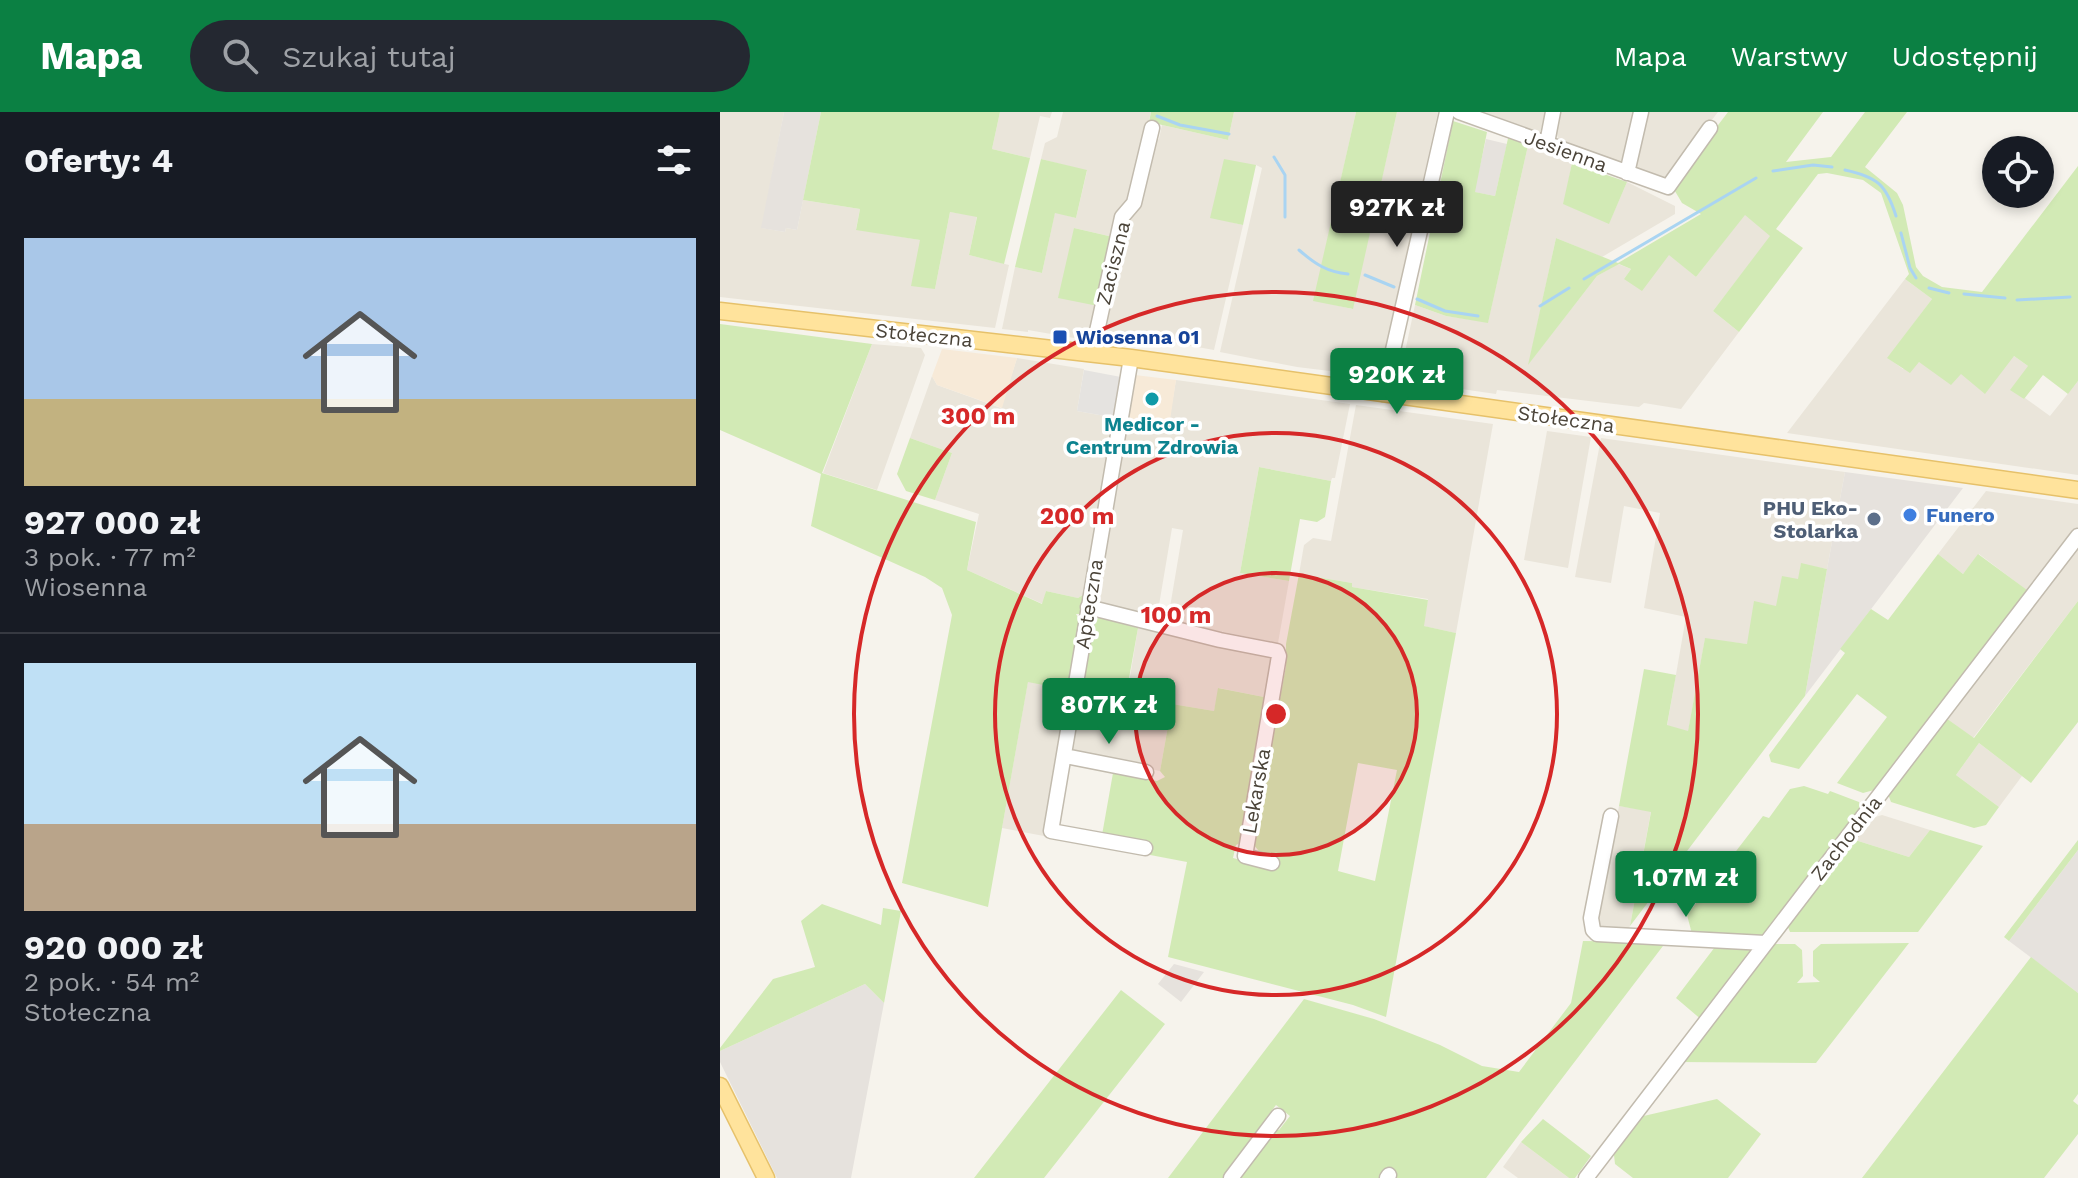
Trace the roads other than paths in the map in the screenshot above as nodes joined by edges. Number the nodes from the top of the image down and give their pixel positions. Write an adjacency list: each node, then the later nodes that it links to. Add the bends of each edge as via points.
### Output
1 (1447, 112): 12 (street)
2 (1459, 112): 7 (street, Jesienna)
3 (1553, 112): 7 (street)
4 (1641, 112): 8 (street)
5 (1152, 128): 10 (street, Zaciszna, via 1134,203 1122,217)
6 (1710, 128): 8 (street, Jesienna, via 1668,187)
7 (1547, 143): 8 (street, Jesienna)
8 (1627, 173)
9 (720, 311): 10 (main road, Stołeczna)
10 (1092, 354): 11 (main road, Stołeczna)
11 (1131, 358): 12 (main road, Stołeczna); 15 (street, Apteczna)
12 (1383, 394): 13 (main road, Stołeczna)
13 (2078, 490)
14 (2078, 536): 21 (street, Zachodnia)
15 (1088, 607): 16 (street, Apteczna); 20 (street, Lekarska, via 1277,651 1245,856)
16 (1065, 756): 17 (street); 19 (street, Apteczna, via 1051,831)
17 (1146, 772)
18 (1611, 816): 21 (street, via 1591,918 1597,934)
19 (1145, 848)
20 (1272, 863)
21 (1765, 943): 26 (street, Zachodnia)
22 (720, 1086): 24 (main road)
23 (1278, 1116): 25 (street)
24 (766, 1178)
25 (1231, 1178)
26 (1586, 1178)

